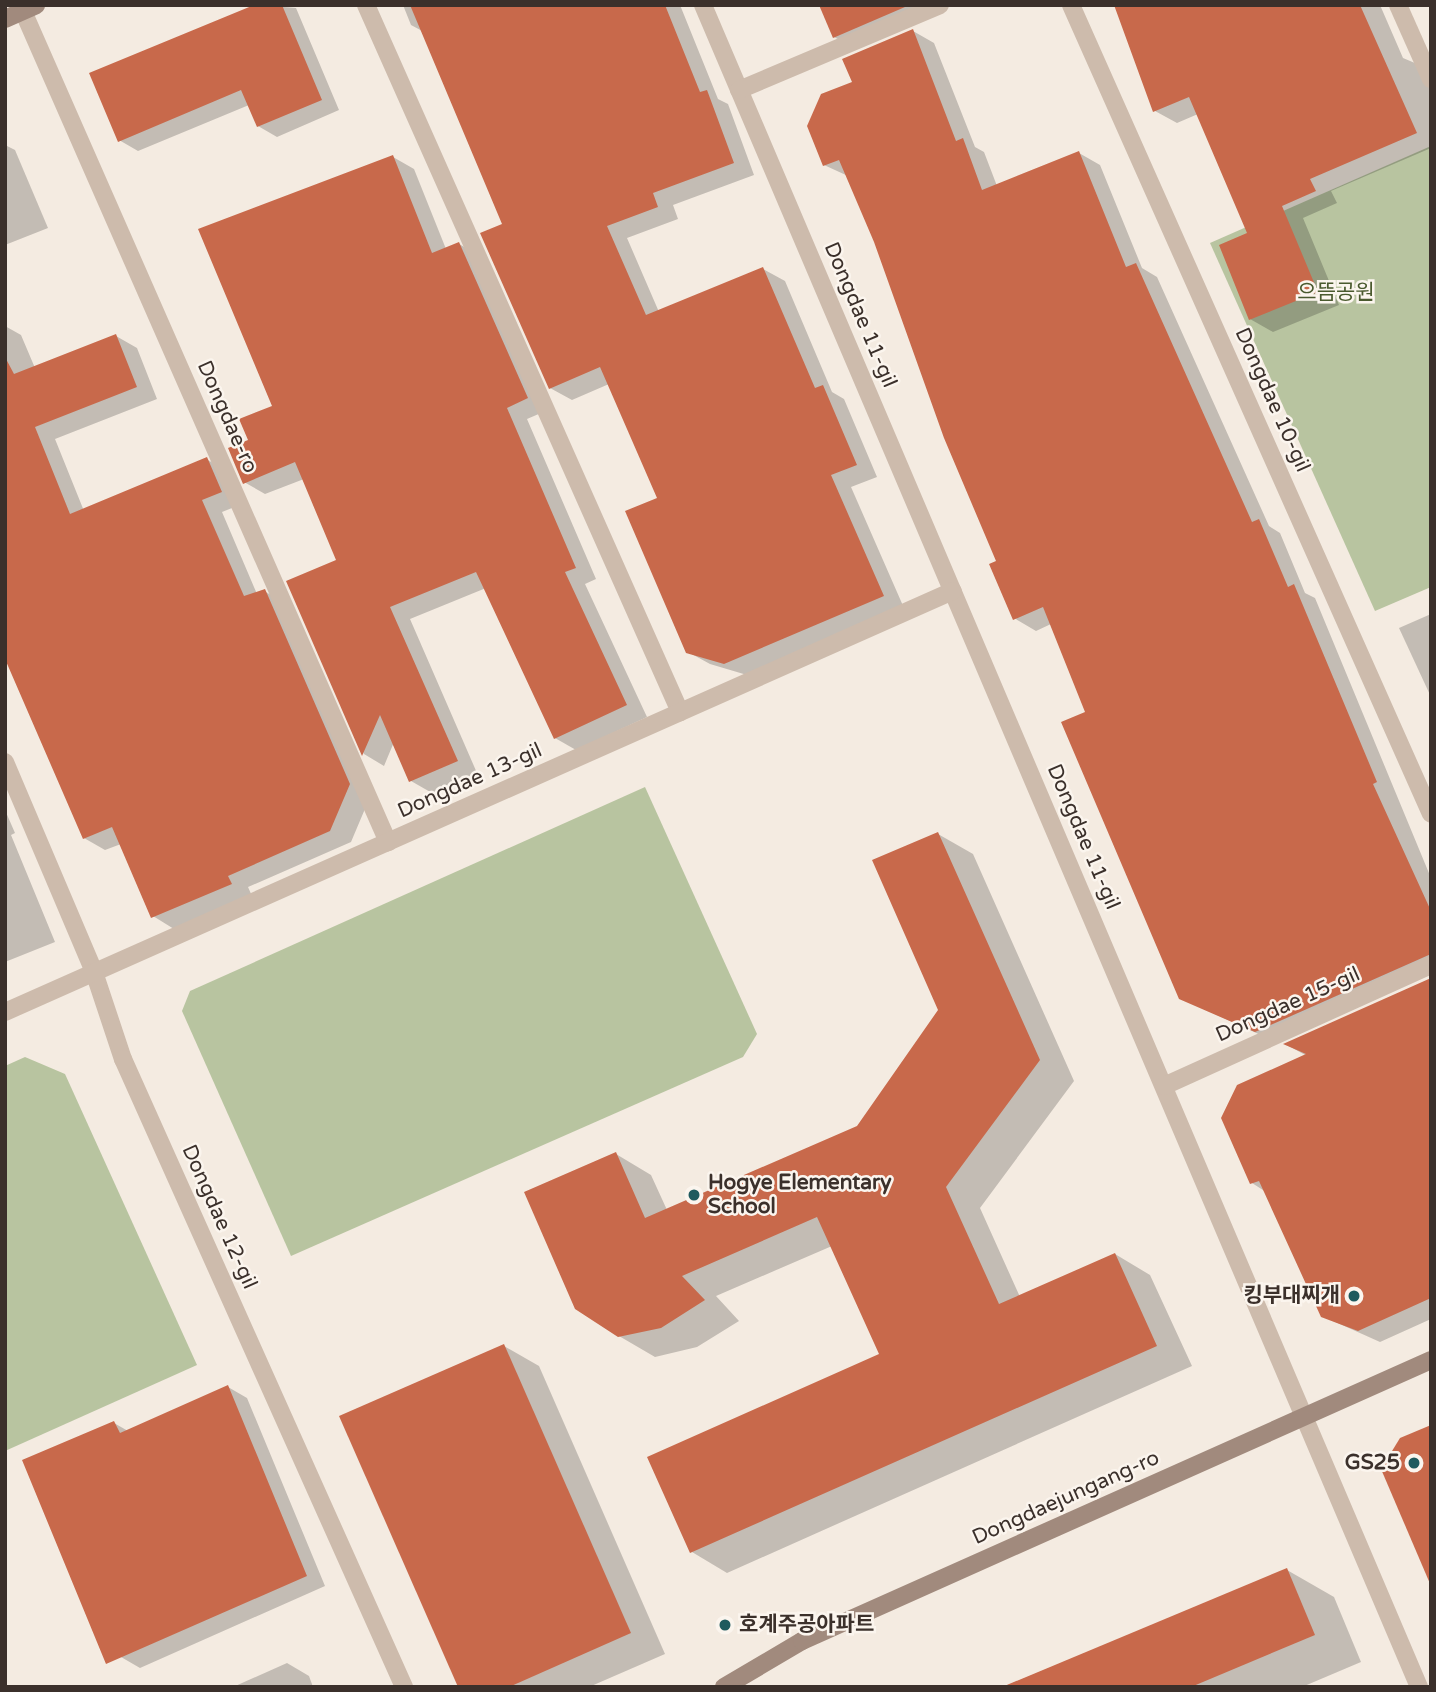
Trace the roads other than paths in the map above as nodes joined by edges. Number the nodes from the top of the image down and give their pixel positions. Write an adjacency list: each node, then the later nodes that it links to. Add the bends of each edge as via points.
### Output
1 (366, 5): 11 (street)
2 (703, 5): 9 (street, Dongdae 11-gil)
3 (940, 5): 9 (street)
4 (1071, 5): 13 (street, Dongdae 10-gil)
5 (1398, 5): 8 (street)
6 (30, 8): 7 (street, Dongdae-ro); 14 (street, Dongdae-ro)
7 (5, 19)
8 (1431, 79)
9 (739, 90): 10 (street, Dongdae 11-gil)
10 (953, 592): 11 (street, Dongdae 13-gil); 18 (street, Dongdae 11-gil)
11 (680, 712): 14 (street, Dongdae 13-gil)
12 (5, 762): 16 (street, Dongdae 12-gil)
13 (1431, 814)
14 (388, 842): 16 (street, Dongdae 13-gil)
15 (1431, 965): 18 (street, Dongdae 15-gil)
16 (94, 972): 17 (street, Dongdae 13-gil); 21 (street, Dongdae 12-gil, via 123,1059)
17 (5, 1012)
18 (1164, 1086): 20 (street, Dongdae 11-gil)
19 (1431, 1360): 20 (street, Dongdaejungang-ro)
20 (1305, 1417): 22 (street, Dongdaejungang-ro, via 802,1641); 23 (street, Dongdae 11-gil)
21 (404, 1687)
22 (724, 1687)
23 (1419, 1687)

